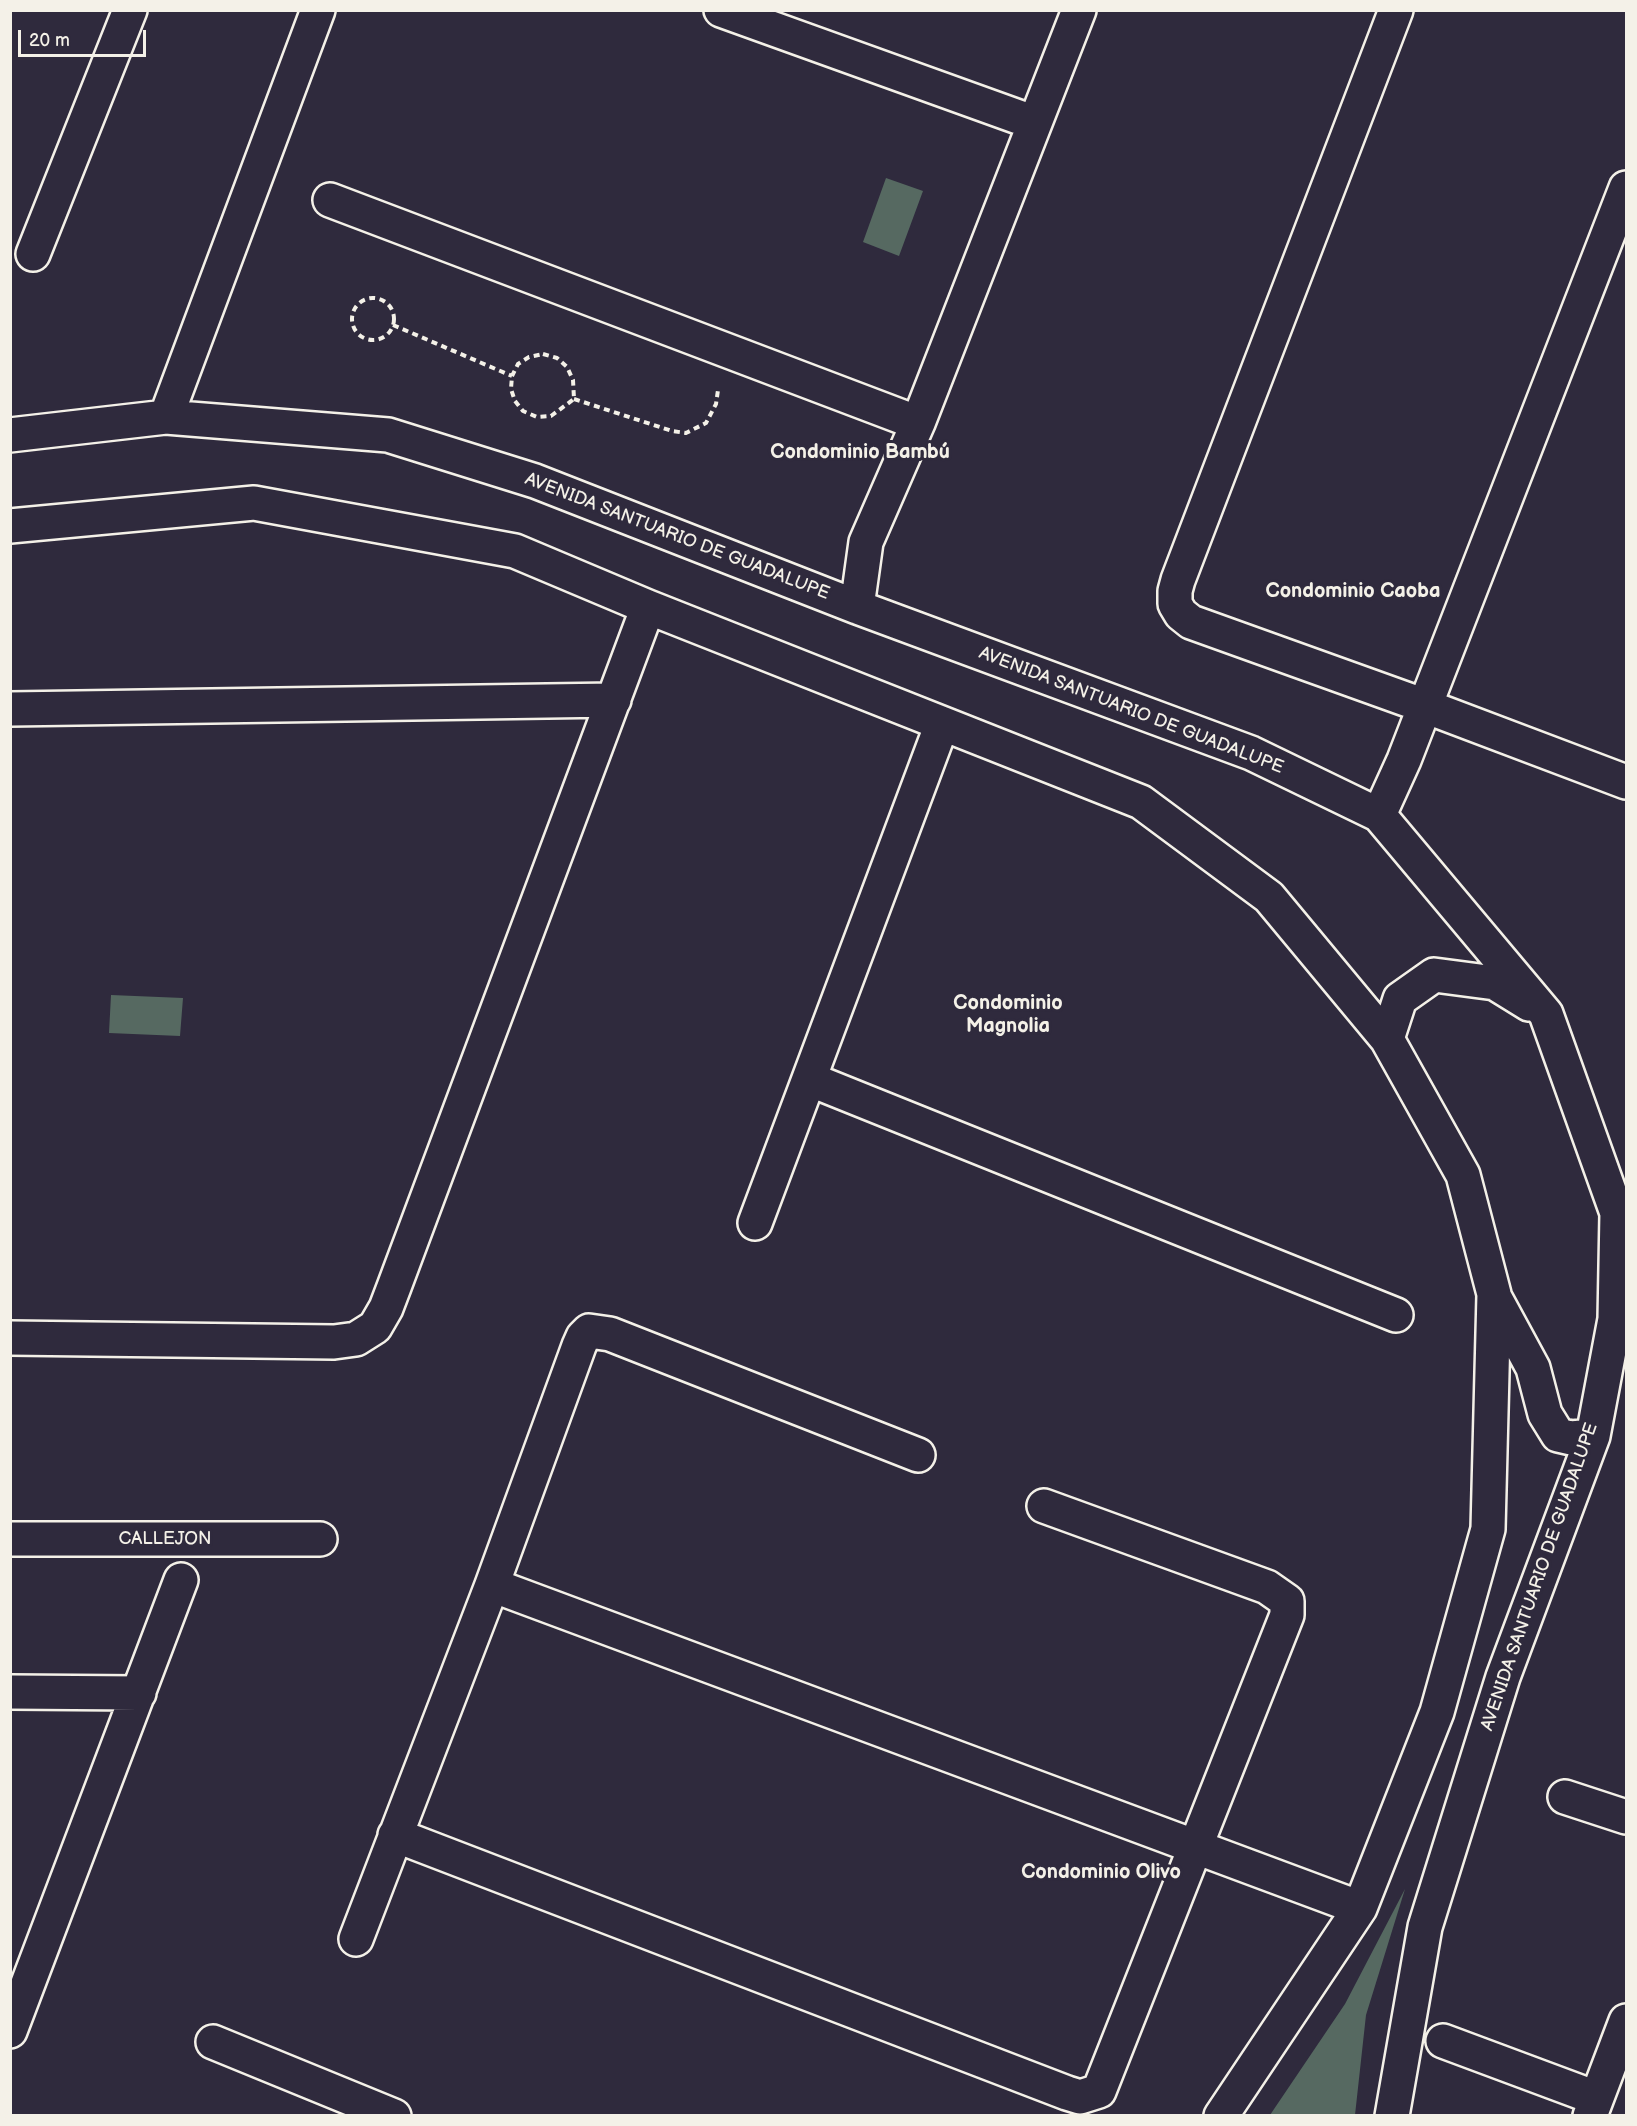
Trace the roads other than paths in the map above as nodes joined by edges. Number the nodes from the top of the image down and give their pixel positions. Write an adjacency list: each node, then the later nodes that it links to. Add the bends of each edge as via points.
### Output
1 (130, 10): 9 (street)
2 (318, 10): 10 (street)
3 (721, 10): 6 (street)
4 (1079, 10): 6 (street)
5 (1396, 10): 17 (street, via 1178,580 1175,604 1191,622)
6 (1035, 123): 11 (street)
7 (1626, 188): 17 (street)
8 (330, 200): 11 (street)
9 (33, 254)
10 (166, 417): 12 (street, AVENIDA SANTUARIO DE GUADALUPE); 15 (street, AVENIDA SANTUARIO DE GUADALUPE, via 388,435 535,481)
11 (918, 423): 15 (street, via 866,542)
12 (10, 435)
13 (10, 526): 14 (street, via 254,503 515,551)
14 (648, 607): 16 (street); 19 (street)
15 (857, 607): 21 (street, AVENIDA SANTUARIO DE GUADALUPE, via 1251,753)
16 (619, 685): 18 (street); 30 (street, via 390,1298 375,1328 356,1339 334,1342)
17 (1425, 706): 20 (street); 21 (street)
18 (10, 710)
19 (942, 724): 23 (street, via 1141,802 1269,897); 24 (street)
20 (1626, 783)
21 (1379, 815): 22 (street, AVENIDA SANTUARIO DE GUADALUPE)
22 (1546, 1014): 23 (street, via 1495,983 1434,975 1400,999); 25 (street, AVENIDA SANTUARIO DE GUADALUPE)
23 (1387, 1039): 27 (street, via 1463,1175)
24 (809, 1078): 26 (street); 28 (street)
25 (1622, 1216): 29 (street, AVENIDA SANTUARIO DE GUADALUPE)
26 (755, 1223)
27 (1494, 1294): 31 (street, via 1533,1368 1545,1414 1558,1435); 44 (street, via 1488,1529 1437,1712)
28 (1396, 1315)
29 (1621, 1318): 31 (street, AVENIDA SANTUARIO DE GUADALUPE)
30 (10, 1338)
31 (1593, 1436): 53 (street, AVENIDA SANTUARIO DE GUADALUPE, via 1503,1677 1425,1927)
32 (918, 1455): 37 (street, via 610,1334 589,1331 579,1346)
33 (1044, 1506): 43 (street, via 1267,1587 1287,1601 1287,1616)
34 (10, 1539): 35 (street, CALLEJON)
35 (320, 1539)
36 (181, 1580): 39 (street)
37 (492, 1586): 42 (street); 43 (street)
38 (10, 1692): 39 (street)
39 (139, 1693): 47 (street)
40 (1565, 1797): 41 (street)
41 (1626, 1817)
42 (395, 1835): 43 (street, via 1080,2097 1099,2091); 45 (street)
43 (1197, 1846): 44 (street)
44 (1360, 1908): 52 (street)
45 (356, 1939)
46 (1626, 2021): 50 (street)
47 (10, 2031)
48 (1443, 2041): 50 (street)
49 (213, 2042): 51 (street)
50 (1593, 2107)
51 (394, 2115)
52 (1221, 2115)
53 (1392, 2115)

